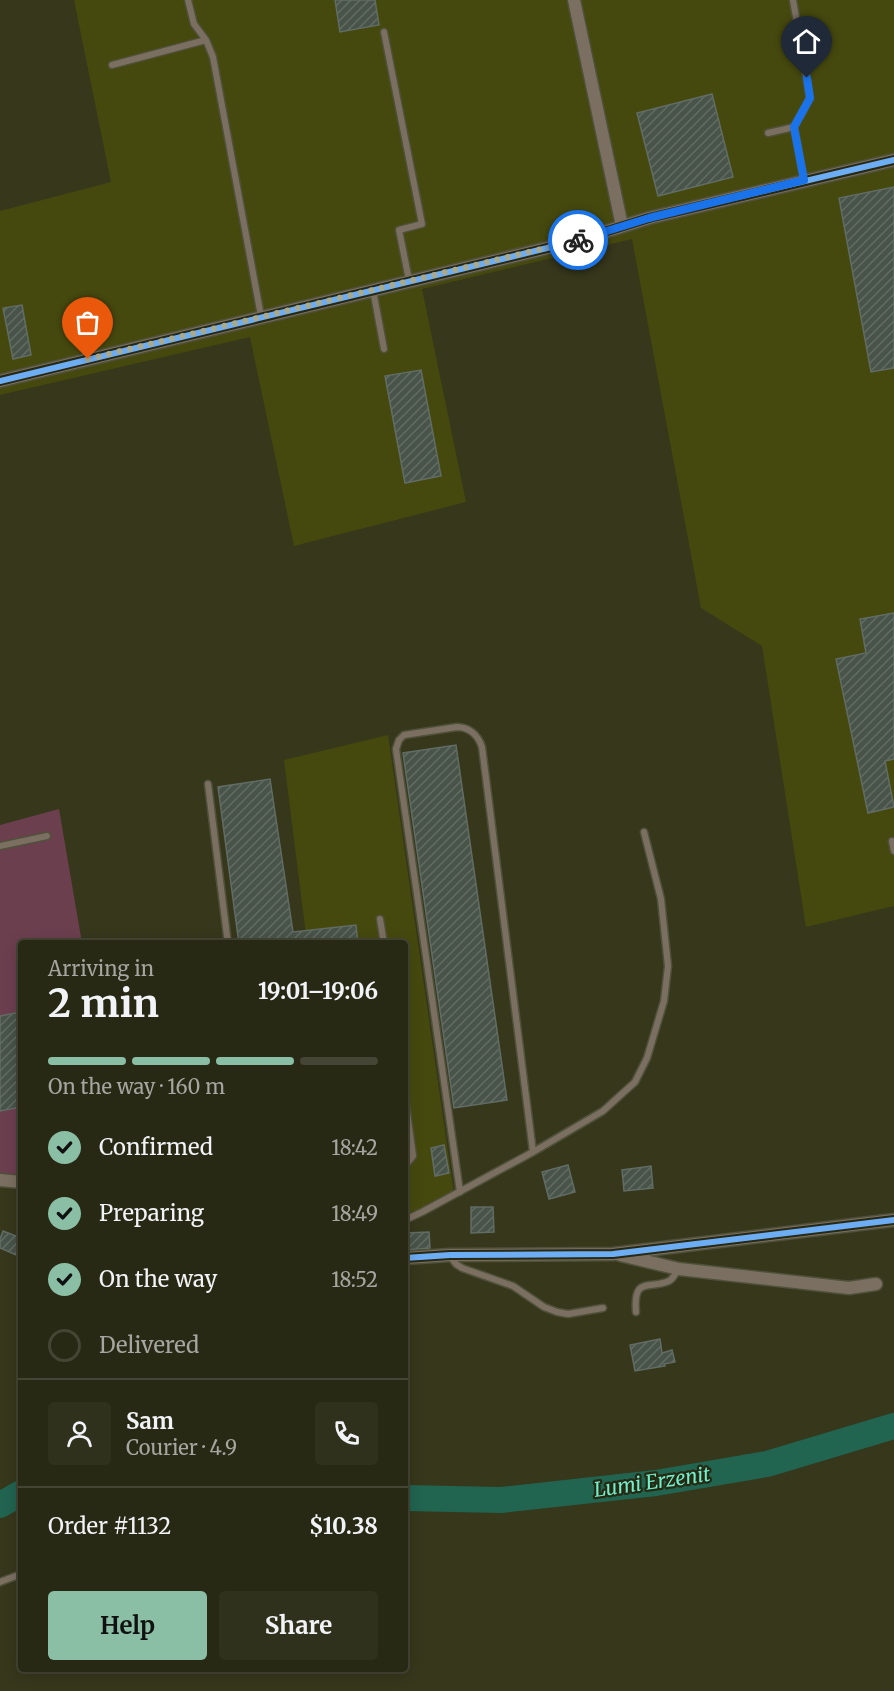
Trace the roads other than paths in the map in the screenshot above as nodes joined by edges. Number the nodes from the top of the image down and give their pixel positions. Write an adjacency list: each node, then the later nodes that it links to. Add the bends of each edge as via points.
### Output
1 (188, 0): 5 (lane, via 194,24)
2 (574, 0): 11 (street)
3 (793, 0): 7 (lane, via 810,98)
4 (384, 32): 12 (lane, via 422,224 399,230)
5 (206, 40): 6 (lane); 14 (lane, via 213,57)
6 (112, 65)
7 (794, 127): 8 (lane); 10 (lane)
8 (768, 133)
9 (894, 160): 10 (street)
10 (804, 180): 11 (street)
11 (622, 226): 12 (street, via 572,242)
12 (409, 280): 13 (street)
13 (373, 289): 14 (street); 15 (lane)
14 (261, 316): 16 (street)
15 (384, 349)
16 (0, 381)
17 (208, 784): 24 (lane)
18 (644, 832): 27 (lane, via 661,899 668,966 664,1001 647,1058 635,1082 603,1112)
19 (47, 836): 21 (lane)
20 (892, 841): 22 (lane)
21 (0, 846)
22 (894, 851)
23 (381, 919): 25 (lane)
24 (228, 940)
25 (384, 940)
26 (408, 1118): 28 (lane, via 413,1156)
27 (533, 1152): 31 (lane); 31 (lane, via 480,740 465,727 412,732 399,740 396,757)
28 (408, 1162)
29 (0, 1180): 30 (street)
30 (18, 1182)
31 (460, 1192): 32 (lane)
32 (408, 1218)
33 (894, 1220): 34 (street)
34 (613, 1254): 35 (street); 37 (street)
35 (450, 1255): 36 (street); 39 (lane, via 462,1268 513,1286 557,1312)
36 (408, 1258)
37 (679, 1269): 38 (street, via 849,1288); 40 (lane, via 668,1282 642,1287 635,1299)
38 (876, 1284)
39 (603, 1308)
40 (636, 1312)
41 (18, 1575): 42 (lane)
42 (0, 1582)

